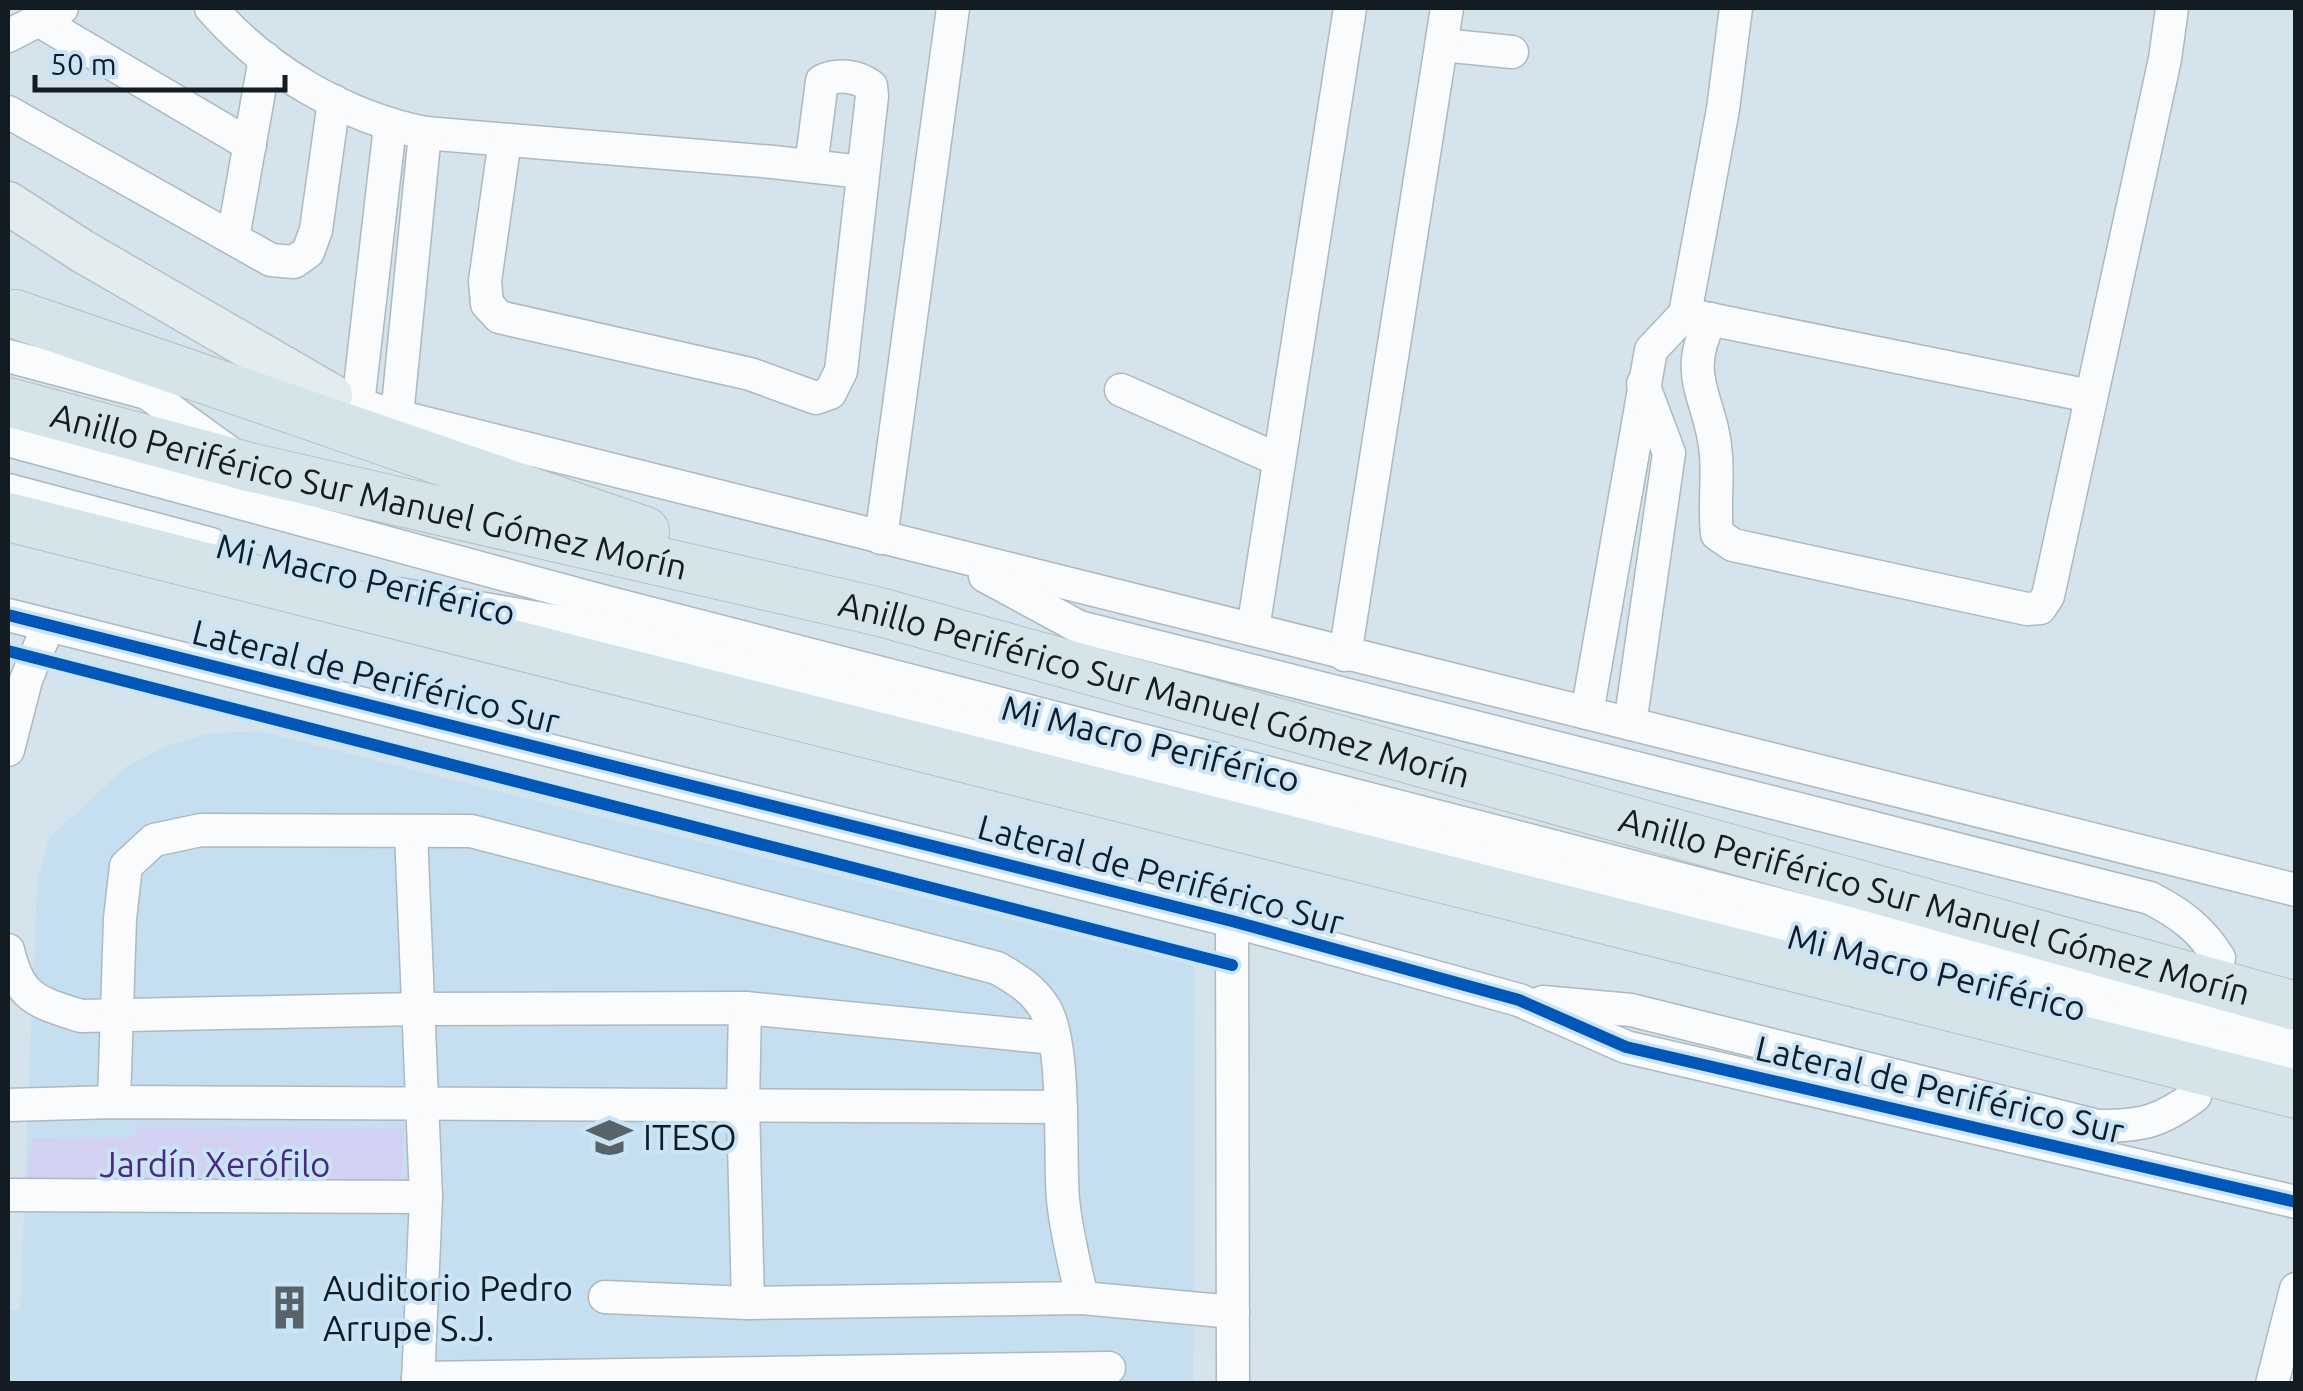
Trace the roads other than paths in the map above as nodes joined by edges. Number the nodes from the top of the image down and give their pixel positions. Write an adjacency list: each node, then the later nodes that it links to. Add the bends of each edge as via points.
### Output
1 (211, 8): 11 (street)
2 (953, 8): 35 (street)
3 (1350, 8): 31 (street)
4 (1447, 8): 9 (street)
5 (1736, 8): 22 (street)
6 (2172, 8): 26 (street)
7 (50, 14): 8 (street); 17 (street)
8 (8, 36)
9 (1442, 44): 10 (street); 41 (street)
10 (1512, 52)
11 (264, 58): 12 (street); 17 (street)
12 (334, 101): 14 (street); 21 (street, via 308,252 294,262 271,260)
13 (8, 112): 21 (street)
14 (390, 126): 15 (street); 27 (street)
15 (425, 133): 16 (street); 29 (street)
16 (505, 140): 18 (street); 19 (street, via 485,281 487,304 499,318 750,374 816,398 830,392 841,372)
17 (250, 144): 21 (street)
18 (812, 166): 19 (street); 19 (street, via 822,81 861,78 872,96)
19 (862, 172)
20 (8, 204): 27 (main road)
21 (232, 238)
22 (1698, 317): 24 (street, via 1651,350); 26 (street); 26 (street, via 1696,361 1717,460 1717,534 1733,546 2027,609 2040,608 2048,596)
23 (10, 327): 27 (street); 32 (street, via 147,393); 37 (highway)
24 (1643, 384): 42 (street); 43 (street, via 1669,452)
25 (1121, 390): 31 (street)
26 (2090, 396)
27 (344, 399): 29 (street)
28 (8, 402): 32 (highway, Anillo Periférico Sur Manuel Gómez Morín)
29 (398, 416): 35 (street)
30 (8, 440): 56 (street, Mi Macro Periférico, via 602,601)
31 (1279, 460): 40 (street)
32 (249, 467): 37 (highway, Anillo Periférico Sur Manuel Gómez Morín)
33 (8, 490): 57 (street, Mi Macro Periférico, via 402,595 594,628)
34 (8, 517): 58 (highway)
35 (881, 538): 36 (street)
36 (948, 556): 40 (street); 49 (street, via 1079,627 2150,898 2205,935)
37 (880, 612): 51 (highway, Anillo Periférico Sur Manuel Gómez Morín)
38 (8, 615): 39 (street, Lateral de Periférico Sur)
39 (48, 626): 44 (street); 47 (street, Lateral de Periférico Sur)
40 (1253, 629): 41 (street)
41 (1345, 655): 42 (street)
42 (1586, 713): 43 (street)
43 (1630, 724): 46 (street)
44 (8, 750)
45 (411, 832): 53 (street); 54 (street, via 201,830 154,840 126,866); 55 (street, via 471,830 997,968 1024,983 1046,1009)
46 (2296, 890)
47 (1232, 920): 50 (street, Lateral de Periférico Sur); 72 (street)
48 (8, 950): 54 (street, via 26,994 81,1016)
49 (2219, 958)
50 (1519, 1000): 59 (street, via 1631,1010 2098,1126 2167,1117); 67 (street, Lateral de Periférico Sur, via 1626,1047)
51 (2296, 1006)
52 (745, 1008): 53 (street); 55 (street); 62 (street)
53 (417, 1009): 54 (street); 61 (street)
54 (117, 1014): 60 (street)
55 (1054, 1038): 64 (street)
56 (2296, 1038)
57 (2296, 1064)
58 (2295, 1094)
59 (2195, 1096)
60 (114, 1102): 61 (street); 63 (street)
61 (422, 1102): 62 (street); 66 (street)
62 (744, 1104): 64 (street); 70 (street)
63 (8, 1105)
64 (1060, 1107): 69 (street, via 1063,1201)
65 (8, 1195): 66 (street)
66 (426, 1198): 74 (street)
67 (2296, 1202)
68 (605, 1298): 70 (street)
69 (1082, 1298): 70 (street); 72 (street)
70 (748, 1302)
71 (2293, 1307): 76 (street)
72 (1233, 1312): 75 (street)
73 (1109, 1368): 74 (street)
74 (418, 1381)
75 (1233, 1384)
76 (2272, 1384)

